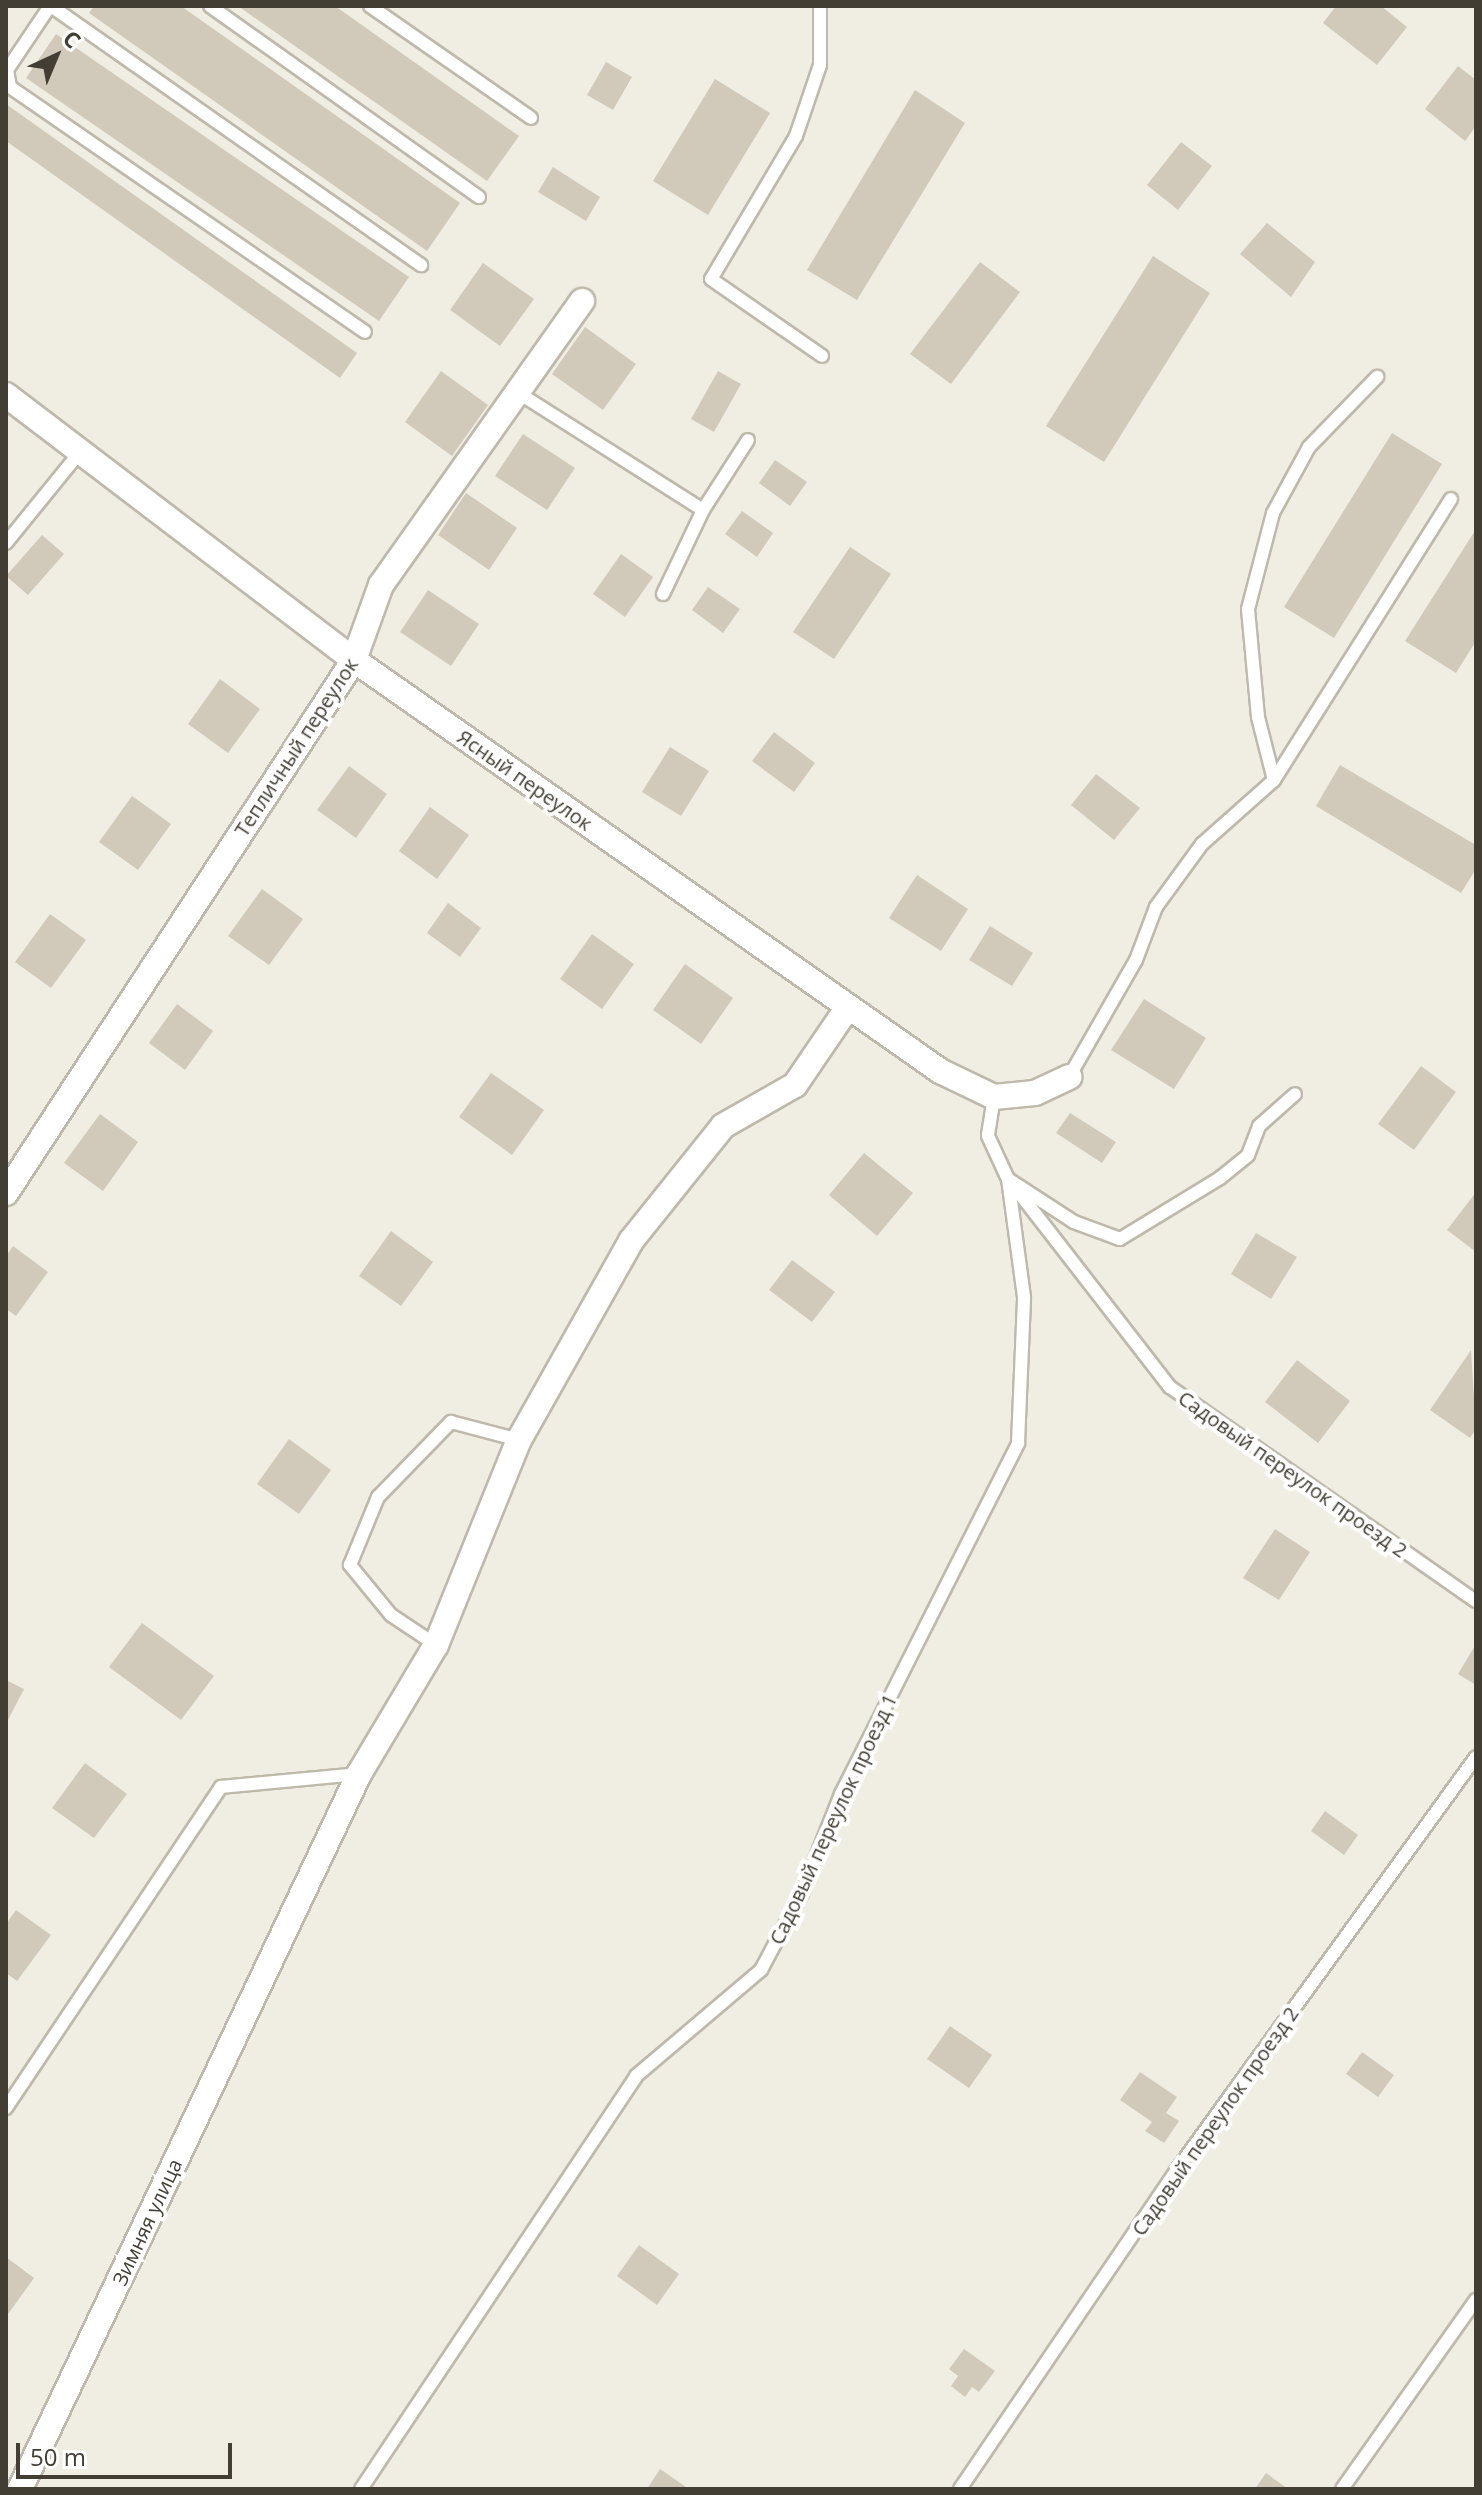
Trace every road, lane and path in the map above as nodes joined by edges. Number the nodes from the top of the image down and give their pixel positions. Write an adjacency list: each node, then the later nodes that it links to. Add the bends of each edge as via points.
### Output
1 (51, 6): 7 (lane); 9 (lane, via 7,70 10,87)
2 (210, 6): 6 (lane)
3 (370, 6): 5 (lane)
4 (820, 6): 10 (lane, via 820,65 796,136 711,279)
5 (531, 118)
6 (479, 197)
7 (421, 265)
8 (582, 301): 12 (street, Тепличный переулок)
9 (365, 332)
10 (822, 356)
11 (1377, 377): 21 (lane, via 1309,447 1273,513 1248,609 1258,717)
12 (517, 392): 17 (lane); 20 (street, Тепличный переулок, via 381,585)
13 (6, 395): 15 (street, Ясный переулок)
14 (748, 440): 17 (lane)
15 (80, 452): 18 (lane); 20 (street, Ясный переулок)
16 (1451, 499): 21 (lane)
17 (703, 510): 19 (lane)
18 (6, 543)
19 (663, 594)
20 (354, 660): 22 (street, Ясный переулок); 27 (street, Тепличный переулок)
21 (1274, 780): 23 (lane, via 1202,844 1156,907 1136,960)
22 (848, 1007): 25 (street, Ясный переулок, via 940,1071); 28 (street, Зимняя улица, via 795,1085 723,1126 631,1241)
23 (1069, 1077): 25 (street, via 1035,1093)
24 (1295, 1094): 26 (lane, via 1259,1126 1248,1155 1120,1239 1074,1222)
25 (994, 1097): 26 (lane, via 988,1136)
26 (1008, 1179): 29 (lane, Садовый переулок проезд 2, via 1170,1387); 36 (lane, Садовый переулок проезд 1, via 1024,1297 1018,1443 841,1794 802,1893 761,1970 636,2076)
27 (6, 1193)
28 (519, 1440): 30 (street, Зимняя улица); 30 (lane, via 451,1422 378,1497 350,1565 391,1615)
29 (1476, 1601)
30 (436, 1645): 32 (street, Зимняя улица)
31 (1476, 1757): 37 (lane, Садовый переулок проезд 2, via 1176,2171)
32 (359, 1774): 33 (lane, via 221,1787); 35 (street, Зимняя улица)
33 (6, 2108)
34 (1476, 2300): 38 (lane)
35 (20, 2489)
36 (361, 2489)
37 (960, 2489)
38 (1342, 2489)

